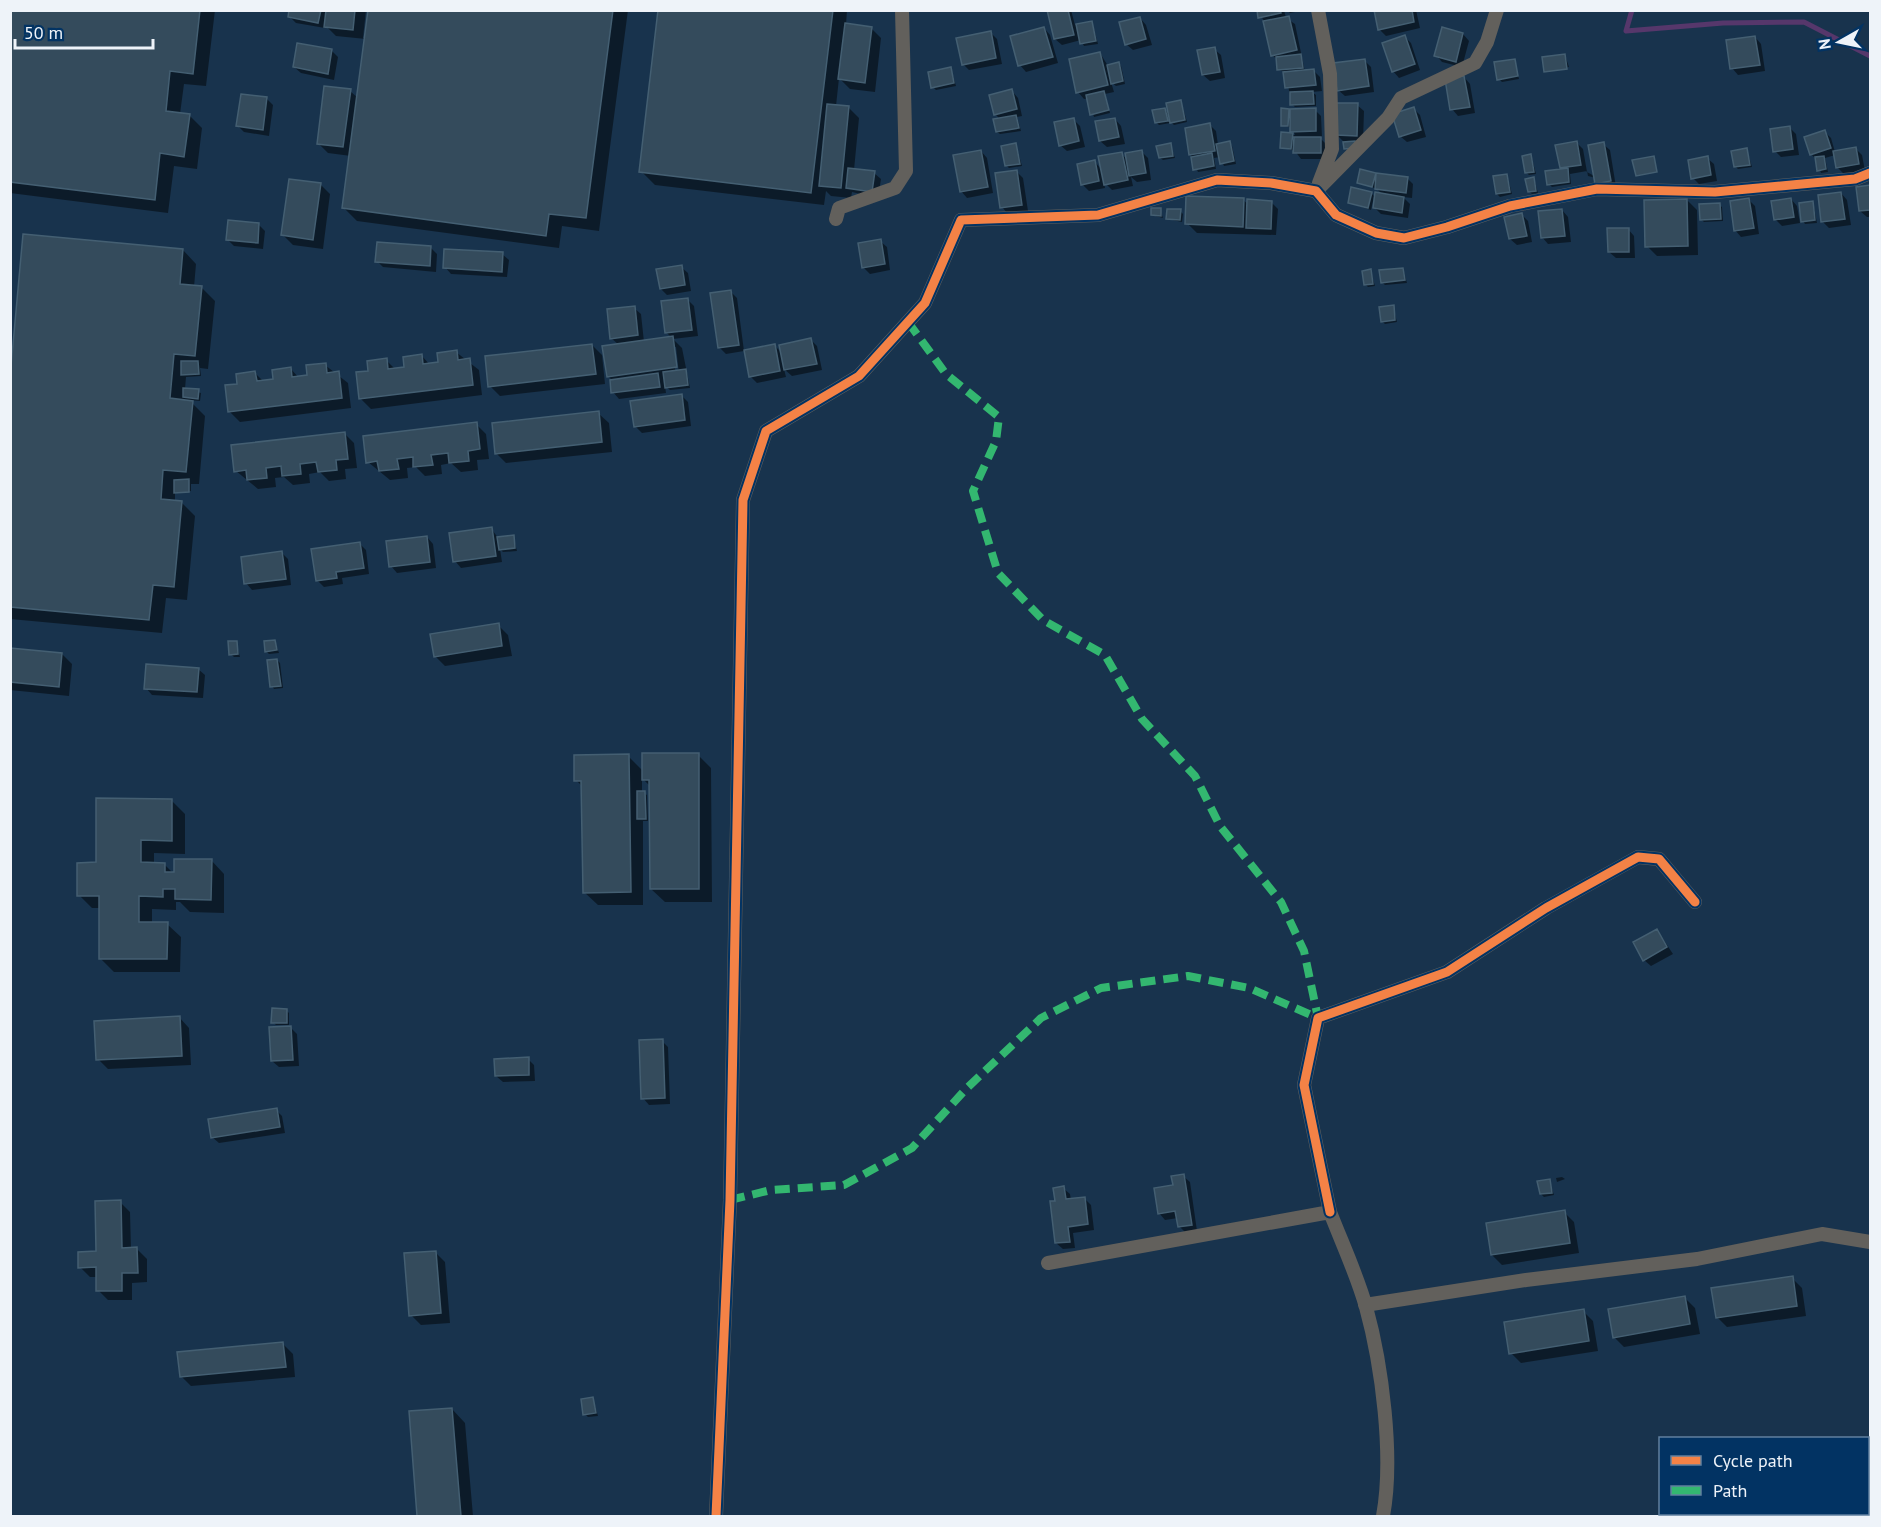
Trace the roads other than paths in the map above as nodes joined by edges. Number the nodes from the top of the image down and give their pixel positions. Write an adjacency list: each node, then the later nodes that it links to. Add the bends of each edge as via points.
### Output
1 (902, 10): 6 (street, via 906,171 895,188 839,208)
2 (1318, 10): 5 (street, via 1330,74 1332,149)
3 (1497, 10): 5 (street, via 1475,63 1401,98 1389,118)
4 (1870, 173): 5 (street, via 1856,179 1715,192 1597,189 1510,206 1404,238 1376,233 1336,215)
5 (1316, 190): 12 (street, via 1217,180 1098,215 961,219 925,303 859,376 766,431 743,500 731,1158)
6 (836, 219)
7 (1695, 902): 8 (street, via 1659,859 1638,856 1446,972 1318,1017 1304,1085)
8 (1330, 1212): 10 (street); 11 (street)
9 (1870, 1242): 11 (street, via 1822,1234 1697,1259)
10 (1048, 1263)
11 (1365, 1305): 13 (street, via 1376,1353 1384,1425)
12 (716, 1516)
13 (1383, 1516)

